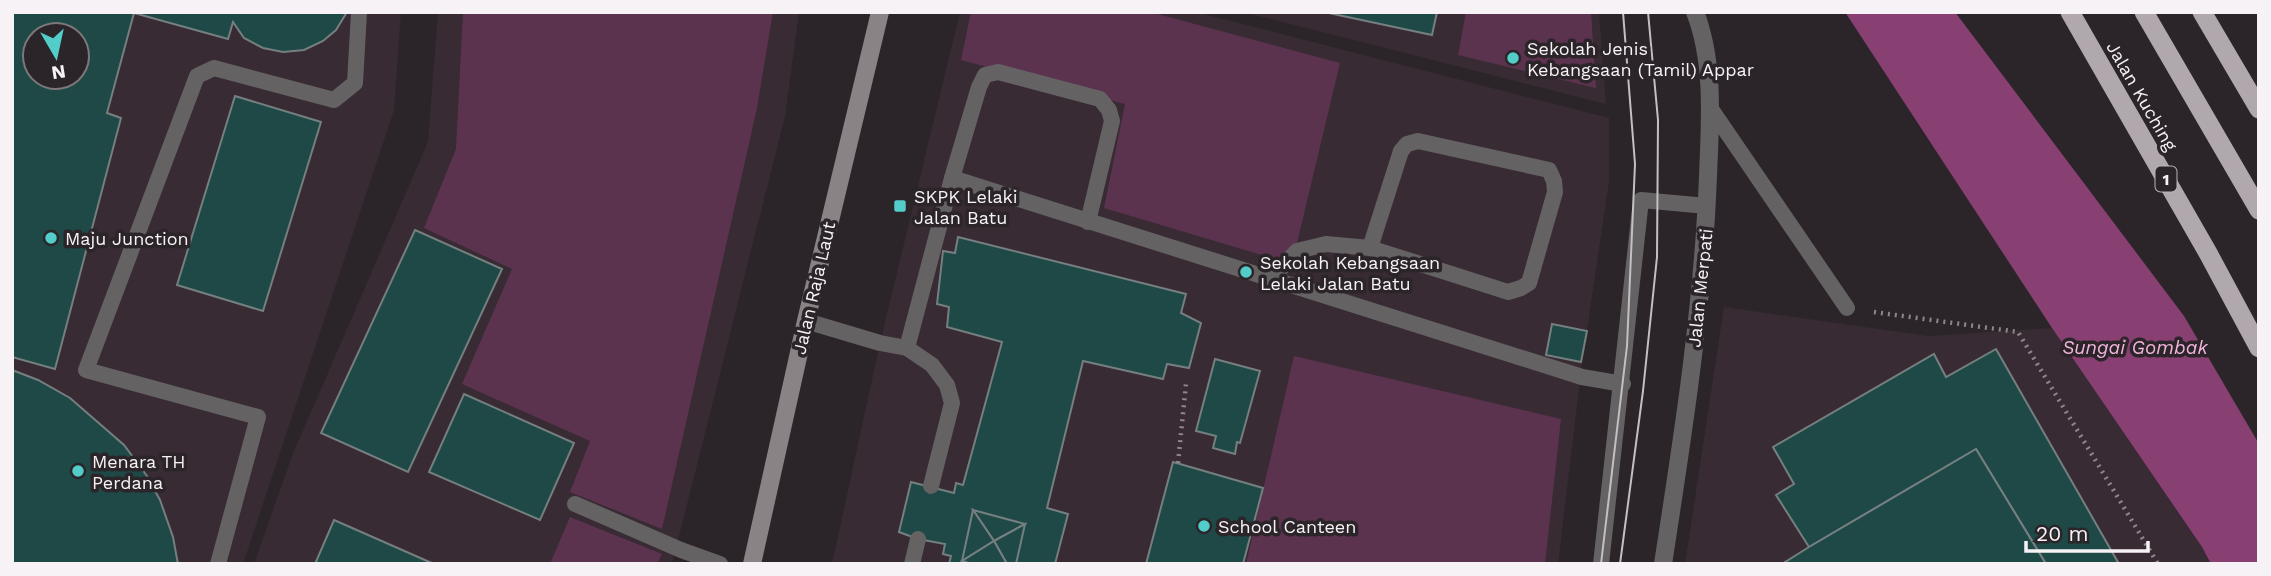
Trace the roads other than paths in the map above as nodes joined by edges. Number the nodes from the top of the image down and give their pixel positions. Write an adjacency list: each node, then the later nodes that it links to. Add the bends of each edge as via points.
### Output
1 (359, 12): 23 (lane, via 355,83 334,100 214,68 197,76 86,370 258,416)
2 (880, 12): 16 (main road, Jalan Raja Laut)
3 (1695, 12): 7 (street, Jalan Merpati, via 1703,31)
4 (2070, 12): 18 (highway, Jalan Kuching / 1)
5 (2144, 12): 11 (highway)
6 (2202, 12): 8 (highway)
7 (1711, 108): 10 (street, Jalan Merpati); 15 (lane)
8 (2259, 109)
9 (952, 178): 12 (lane); 12 (lane, via 985,75 998,72 1100,99 1112,121); 17 (lane)
10 (1707, 205): 19 (lane, via 1641,200); 28 (street, Jalan Merpati, via 1687,412)
11 (2259, 210)
12 (1088, 222): 14 (lane)
13 (1370, 248): 13 (lane, via 1508,292 1521,288 1529,283 1555,192 1554,181 1549,170 1418,141 1407,144); 14 (lane, via 1326,244 1297,251)
14 (1271, 279): 19 (lane, via 1582,377)
15 (1847, 308)
16 (806, 321): 17 (lane); 25 (main road, Jalan Raja Laut)
17 (907, 348): 20 (lane, via 932,365 947,385 952,403)
18 (2259, 348)
19 (1623, 384): 27 (lane)
20 (930, 486)
21 (575, 504): 24 (lane)
22 (918, 539): 26 (lane)
23 (218, 564)
24 (720, 564)
25 (752, 564)
26 (912, 564)
27 (1601, 564)
28 (1663, 564)

